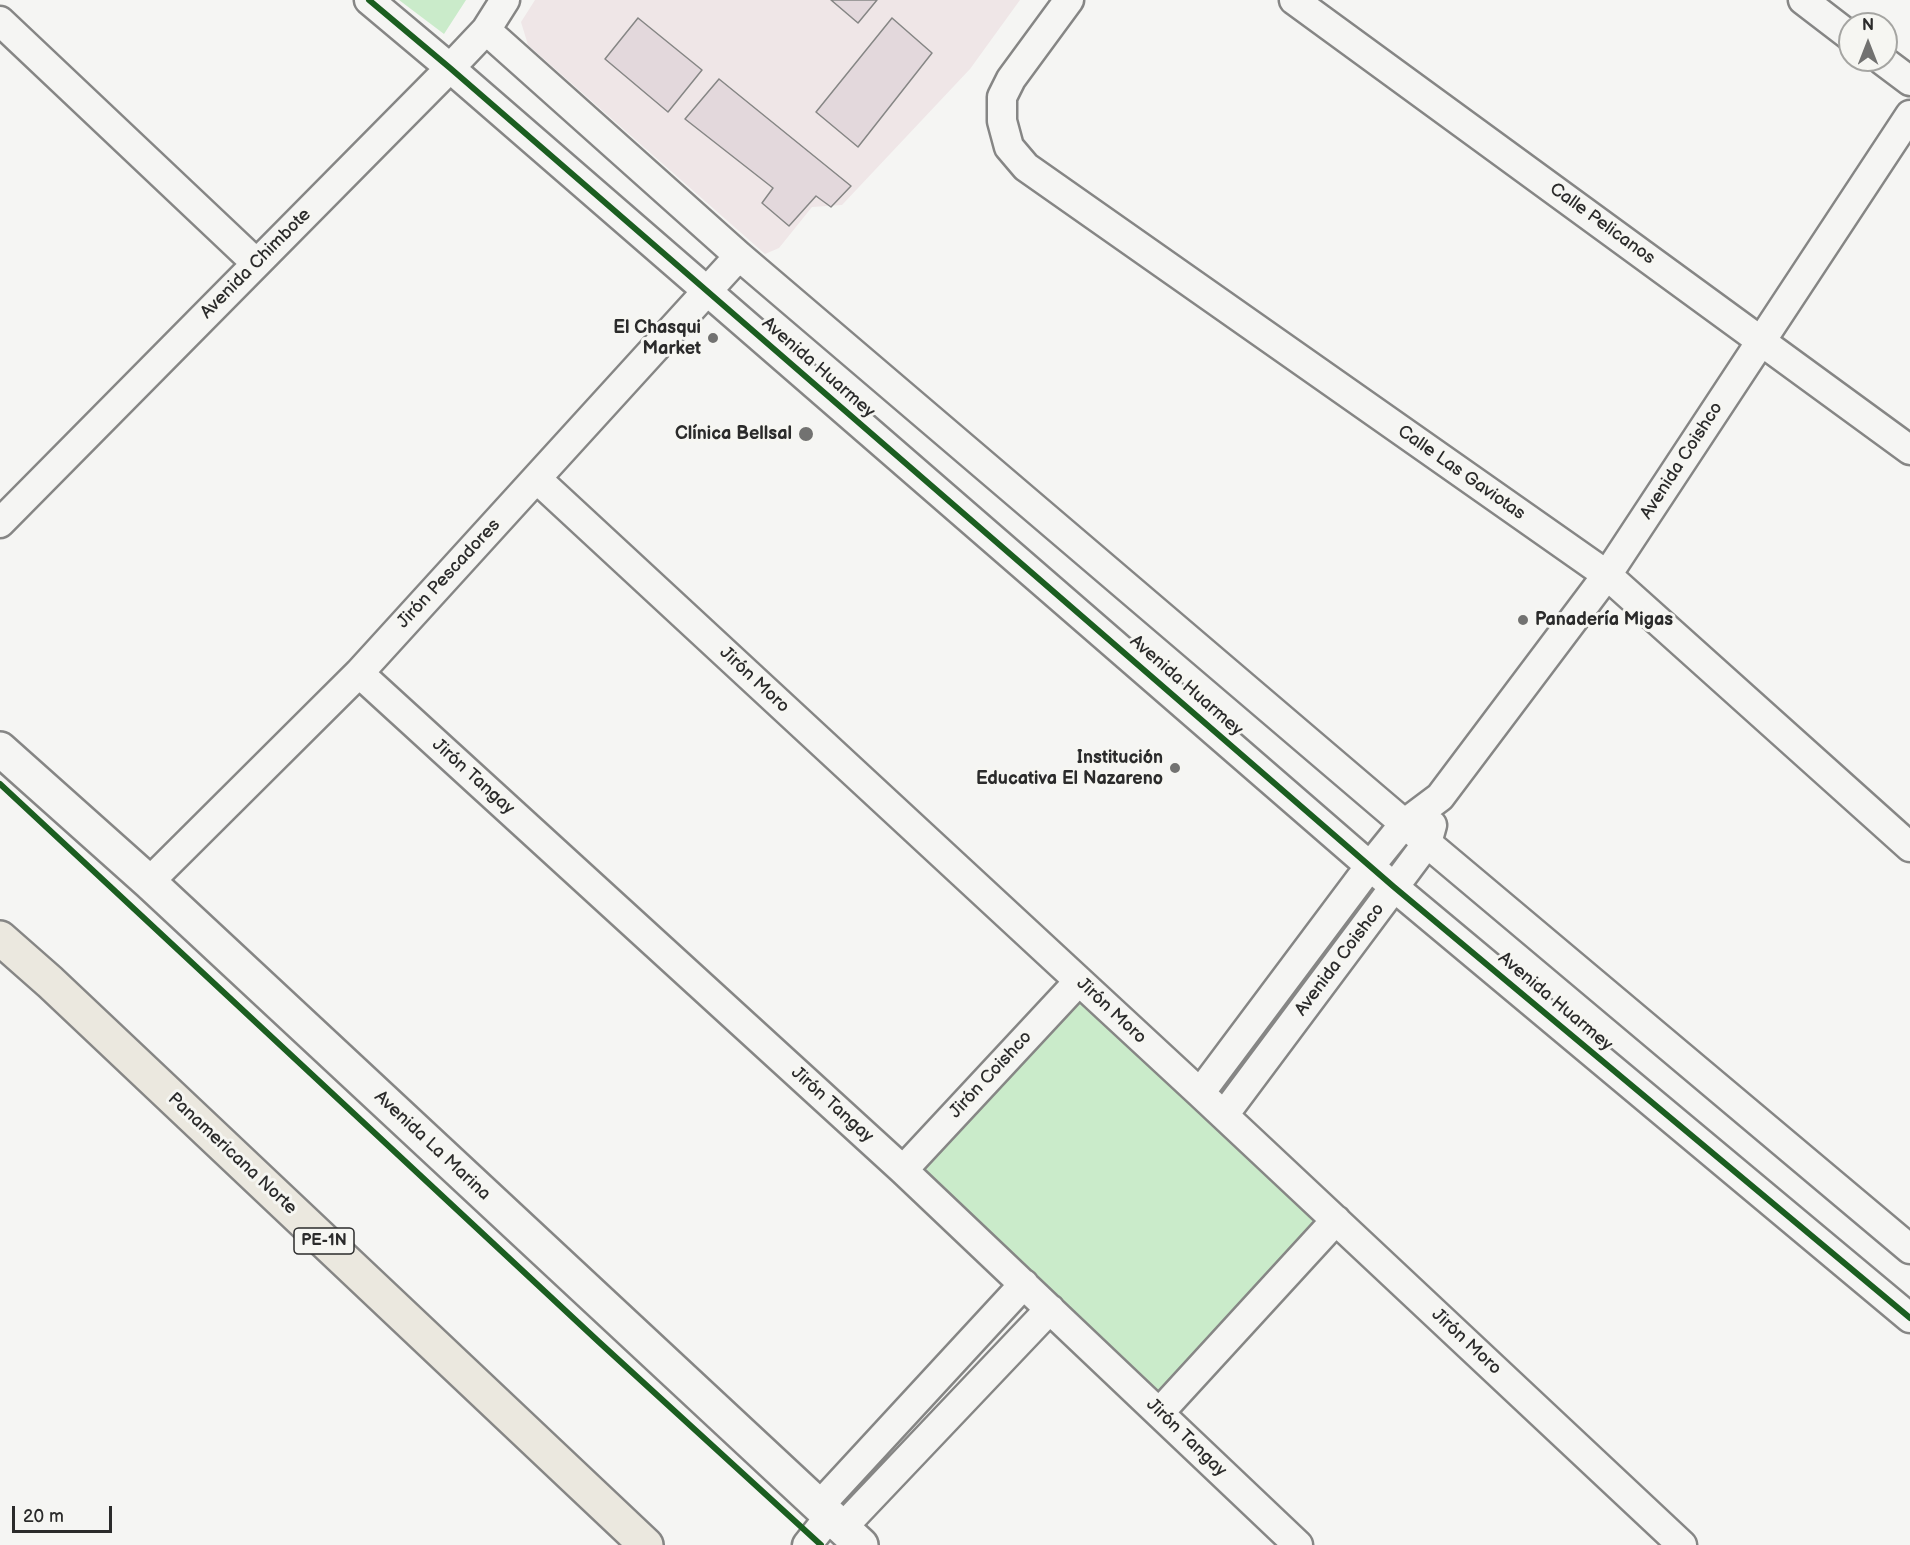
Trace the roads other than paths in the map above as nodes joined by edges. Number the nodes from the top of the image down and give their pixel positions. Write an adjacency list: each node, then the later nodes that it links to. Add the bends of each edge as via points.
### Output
1 (369, 0): 9 (street, Avenida Huarmey)
2 (505, 0): 8 (street, Avenida Chimbote)
3 (1070, 0): 18 (street, Calle Las Gaviotas, via 1011,79 1002,98 1002,121 1009,147 1026,167)
4 (1294, 0): 14 (street, Calle Pelicanos)
5 (1803, 0): 7 (street)
6 (0, 21): 12 (street)
7 (1838, 27)
8 (486, 30): 9 (street, Avenida Chimbote); 11 (street, Avenida Huarmey)
9 (450, 68): 12 (street, Avenida Chimbote); 13 (street, Avenida Huarmey)
10 (1910, 115): 14 (street, Avenida Coishco)
11 (739, 256): 13 (street, Jirón Pescadores); 22 (street, Avenida Huarmey)
12 (256, 263): 17 (street, Avenida Chimbote)
13 (707, 292): 16 (street, Jirón Pescadores); 25 (street, Avenida Huarmey)
14 (1761, 340): 15 (street, Calle Pelicanos); 18 (street, Avenida Coishco)
15 (1910, 450)
16 (537, 479): 19 (street, Jirón Pescadores); 29 (street, Jirón Moro)
17 (0, 523)
18 (1607, 575): 21 (street, Avenida Coishco); 24 (street, Calle Las Gaviotas)
19 (359, 672): 26 (street, Jirón Pescadores); 32 (street, Jirón Tangay)
20 (0, 749): 26 (main road, Avenida La Marina)
21 (1440, 797): 22 (street, Avenida Coishco); 23 (street, Avenida Coishco)
22 (1404, 824): 23 (street, Avenida Huarmey); 25 (street, Avenida Coishco)
23 (1427, 843): 27 (street, Avenida Coishco); 34 (street, Avenida Huarmey)
24 (1910, 847)
25 (1370, 866): 27 (street, Avenida Huarmey); 30 (street, Avenida Coishco)
26 (149, 882): 39 (main road, Avenida La Marina)
27 (1394, 887): 31 (street, Avenida Coishco); 37 (street, Avenida Huarmey)
28 (0, 938): 40 (highway, Panamericana Norte / PE-1N)
29 (1079, 981): 30 (street, Jirón Moro); 32 (street, Jirón Coishco)
30 (1200, 1093): 31 (street, Jirón Moro)
31 (1224, 1115): 33 (street, Jirón Moro)
32 (903, 1170): 35 (street, Jirón Tangay)
33 (1336, 1220): 38 (street); 43 (street, Jirón Moro)
34 (1910, 1249)
35 (1024, 1284): 36 (street, Jirón Tangay); 39 (street)
36 (1050, 1309): 38 (street, Jirón Tangay); 39 (street)
37 (1910, 1318)
38 (1159, 1413): 42 (street, Jirón Tangay)
39 (838, 1524): 41 (street)
40 (646, 1545)
41 (807, 1545)
42 (1298, 1545)
43 (1682, 1545)

